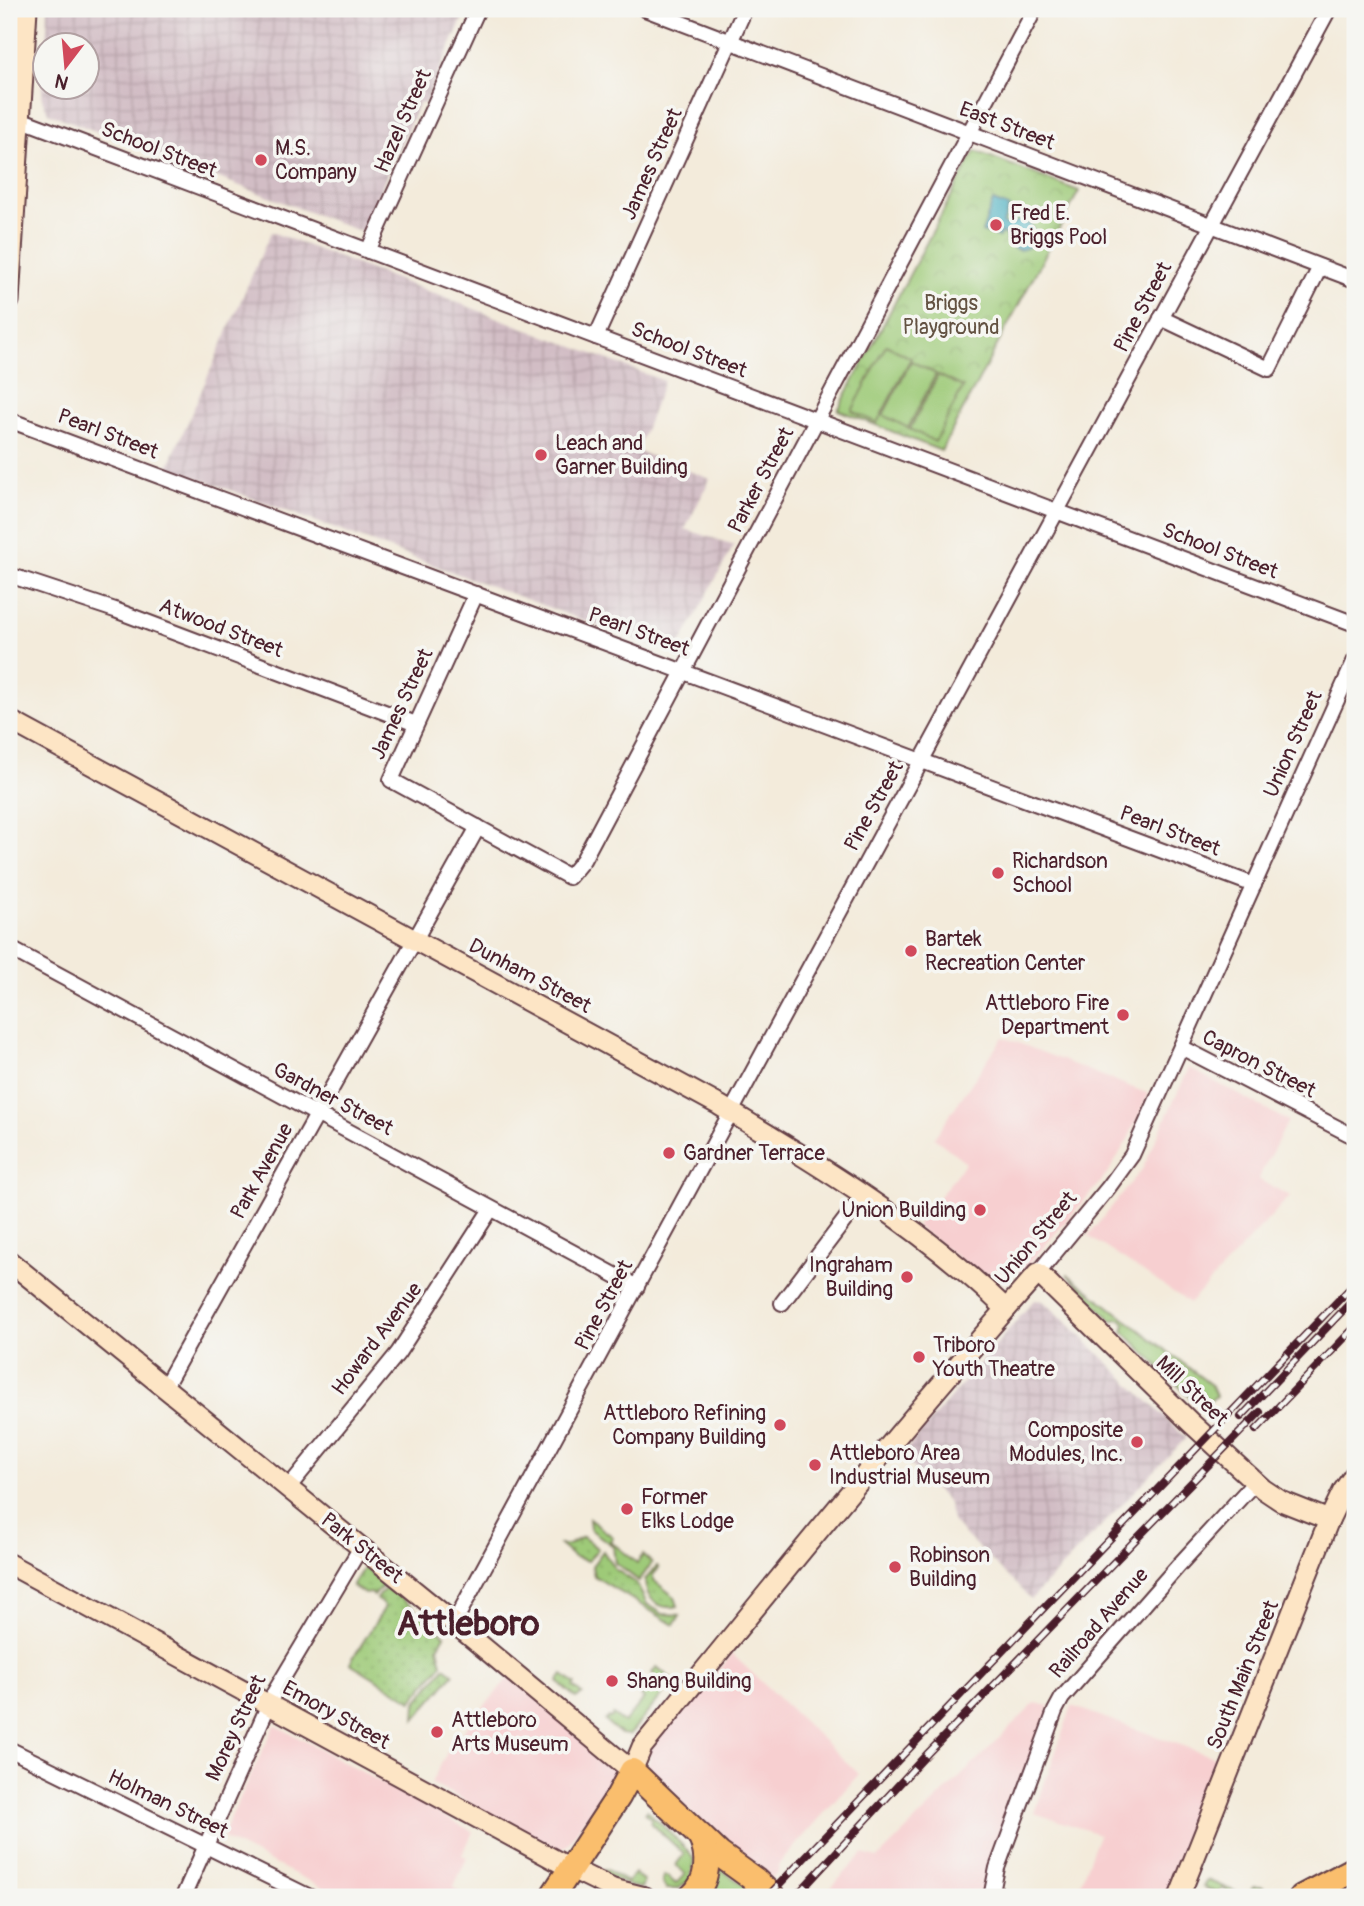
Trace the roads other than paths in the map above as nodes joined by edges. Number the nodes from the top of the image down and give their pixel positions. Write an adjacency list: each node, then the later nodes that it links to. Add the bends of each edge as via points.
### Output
1 (27, 9): 8 (main road)
2 (478, 9): 11 (street, Hazel Street)
3 (645, 9): 7 (street, East Street)
4 (745, 9): 7 (street, James Street)
5 (1035, 9): 9 (street, Parker Street)
6 (1329, 9): 10 (street, Pine Street)
7 (730, 41): 9 (street, East Street); 16 (street, James Street)
8 (14, 117): 11 (street, School Street); 14 (main road)
9 (968, 134): 10 (street, East Street); 18 (street, Parker Street)
10 (1211, 226): 12 (street, East Street); 15 (street, Pine Street)
11 (368, 251): 16 (street, School Street)
12 (1320, 267): 13 (street, East Street); 15 (street, via 1269,369)
13 (1355, 280)
14 (9, 301)
15 (1161, 318): 19 (street, Pine Street)
16 (596, 337): 18 (street, School Street)
17 (9, 420): 21 (street, Pearl Street)
18 (816, 421): 19 (street, School Street); 24 (street, Parker Street)
19 (1057, 512): 22 (street, School Street); 27 (street, Pine Street)
20 (9, 575): 26 (street, Atwood Street, via 115,610)
21 (476, 594): 24 (street, Pearl Street); 26 (street, James Street)
22 (1355, 624)
23 (1355, 660): 29 (street, Union Street)
24 (684, 671): 27 (street, Pearl Street); 28 (street, Parker Street, via 583,860 569,877)
25 (9, 720): 30 (main road, Dunham Street)
26 (416, 724): 28 (street, James Street, via 391,780)
27 (923, 760): 29 (street, Pearl Street); 33 (street, Pine Street)
28 (478, 827): 30 (street, Park Avenue)
29 (1254, 885): 32 (street, Union Street)
30 (415, 940): 33 (main road, Dunham Street); 34 (street, Park Avenue)
31 (9, 948): 34 (street, Gardner Street)
32 (1181, 1047): 35 (street, Capron Street); 39 (street, Union Street, via 1127,1163)
33 (732, 1112): 36 (main road, Dunham Street); 40 (street, Pine Street)
34 (317, 1115): 37 (street, Gardner Street); 43 (street, Park Avenue)
35 (1355, 1137)
36 (863, 1196): 41 (street); 42 (main road, Dunham Street)
37 (491, 1209): 40 (street, Gardner Street); 46 (street, Howard Avenue, via 403,1346)
38 (9, 1261): 43 (main road, Park Street)
39 (1038, 1273): 42 (main road, Union Street); 45 (main road, Mill Street)
40 (637, 1287): 50 (street, Pine Street)
41 (782, 1303)
42 (1006, 1309): 53 (main road, Union Street, via 883,1450 642,1747)
43 (164, 1388): 46 (main road, Park Street)
44 (1355, 1474): 47 (main road, South Main Street)
45 (1255, 1482): 47 (main road, Mill Street, via 1281,1501); 64 (street, Railroad Avenue, via 1062,1698)
46 (288, 1488): 48 (main road, Park Street)
47 (1329, 1520): 65 (main road, South Main Street)
48 (361, 1547): 50 (main road, Park Street); 51 (street, Morey Street)
49 (9, 1564): 51 (main road, Emory Street)
50 (454, 1623): 53 (main road, Park Street)
51 (269, 1704): 55 (street, Morey Street); 56 (main road, Emory Street)
52 (9, 1749): 55 (street, Holman Street)
53 (632, 1771): 54 (highway, Park Street); 56 (highway)
54 (700, 1836): 62 (highway, via 707,1865 702,1884); 63 (highway, Park Street)
55 (206, 1846): 58 (street, Morey Street); 59 (street, Holman Street)
56 (570, 1868): 60 (highway); 61 (main road, Emory Street, via 613,1889)
57 (1355, 1869): 66 (highway)
58 (183, 1897)
59 (310, 1897)
60 (552, 1897)
61 (645, 1897)
62 (691, 1897)
63 (773, 1897)
64 (991, 1897)
65 (1179, 1897)
66 (1302, 1897)

